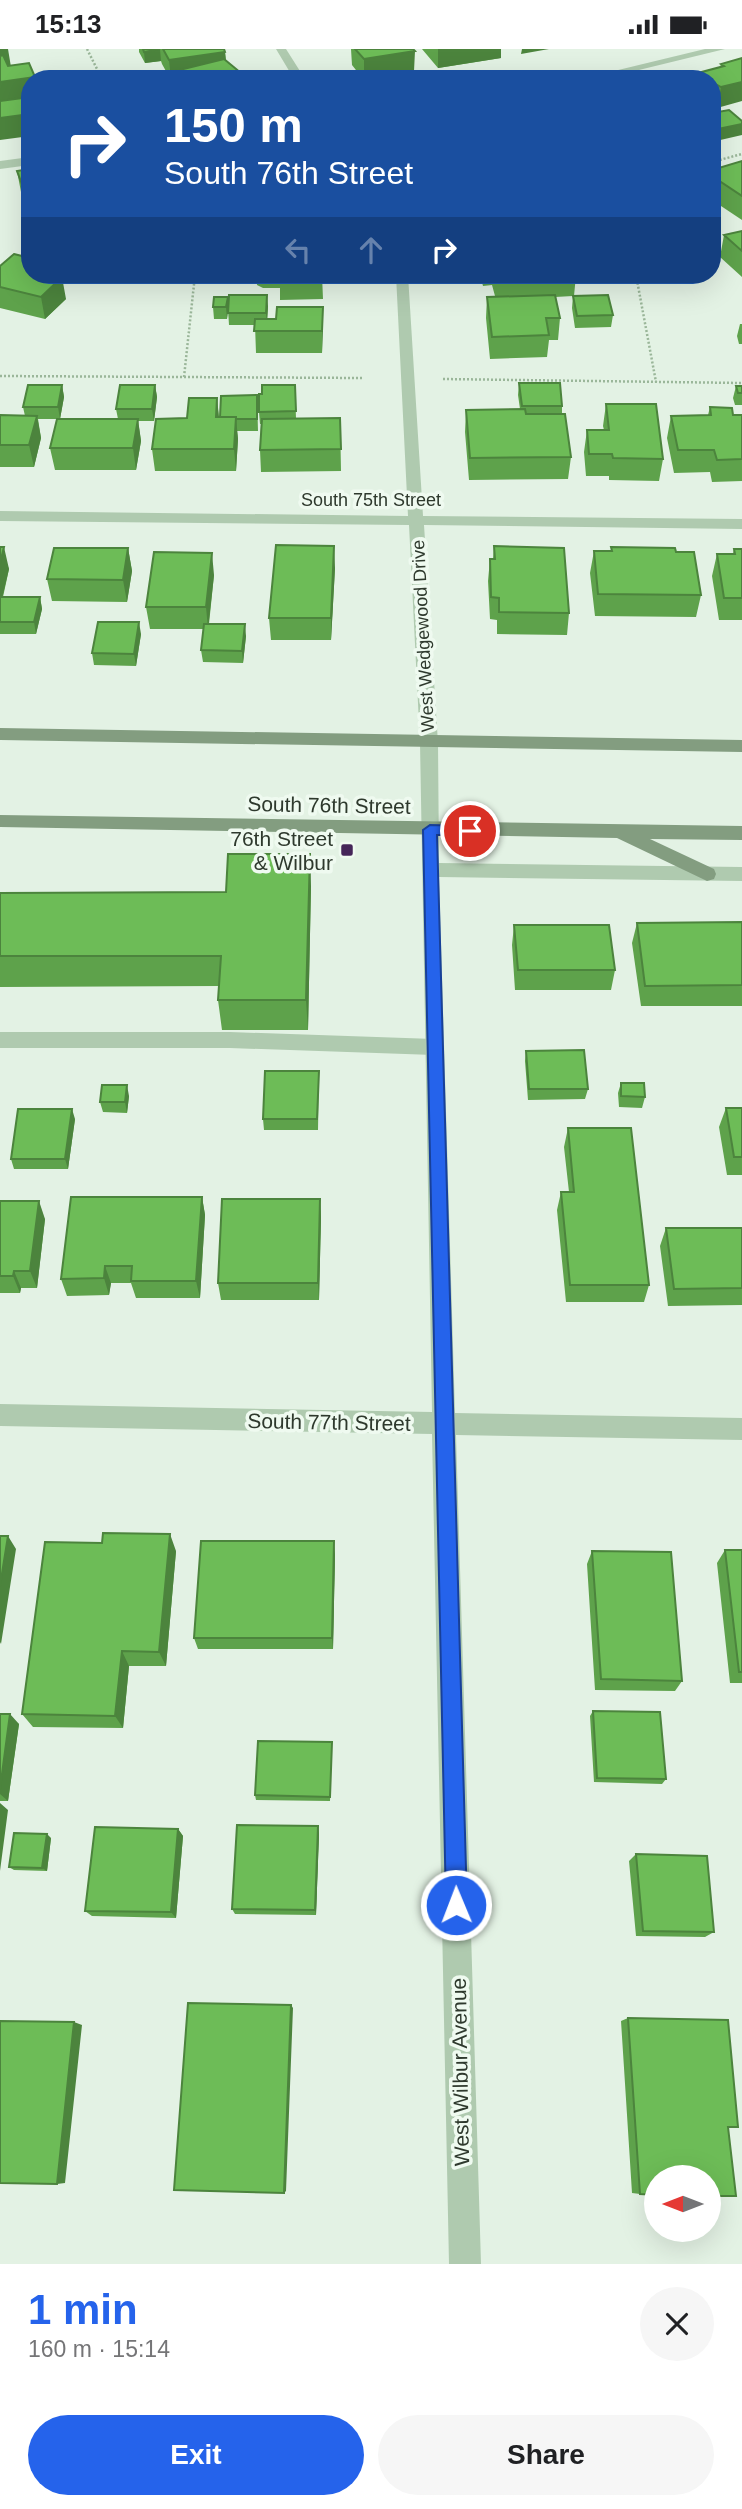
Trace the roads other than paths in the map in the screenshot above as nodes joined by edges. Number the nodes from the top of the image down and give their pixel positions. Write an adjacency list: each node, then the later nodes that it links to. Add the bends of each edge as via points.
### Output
1 (281, 49): 3 (street)
2 (720, 49): 4 (street)
3 (294, 70)
4 (626, 70)
5 (21, 162): 6 (street)
6 (0, 165)
7 (403, 284): 9 (street, West Wedgewood Drive)
8 (0, 516): 9 (street, South 75th Street)
9 (417, 519): 10 (street, South 75th Street); 12 (street, West Wedgewood Drive)
10 (742, 524)
11 (0, 734): 12 (main road)
12 (429, 743): 13 (main road); 15 (street, West Wedgewood Drive)
13 (742, 746)
14 (0, 821): 15 (main road, South 76th Street)
15 (430, 830): 16 (main road, South 76th Street); 18 (street, West Wilbur Avenue)
16 (620, 832): 17 (main road, South 76th Street); 19 (main road)
17 (742, 833)
18 (430, 870): 19 (street); 22 (street, West Wilbur Avenue)
19 (707, 874): 20 (street)
20 (742, 874)
21 (0, 1040): 22 (street, via 230,1040)
22 (434, 1047): 24 (street, West Wilbur Avenue)
23 (0, 1415): 24 (street, South 77th Street)
24 (443, 1424): 25 (street, South 77th Street); 26 (street, West Wilbur Avenue)
25 (742, 1429)
26 (465, 2264)

